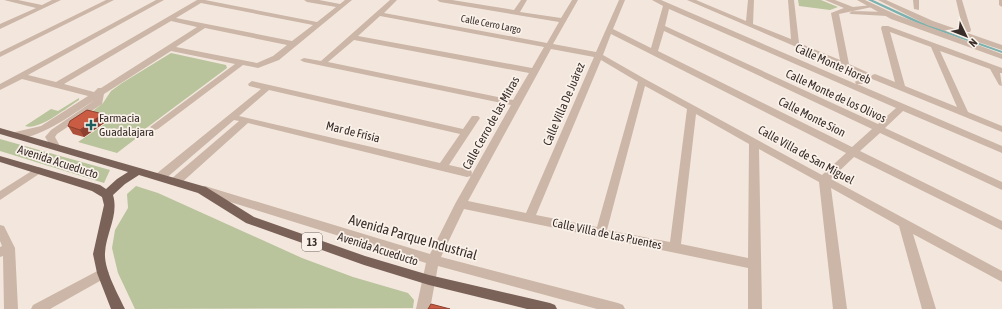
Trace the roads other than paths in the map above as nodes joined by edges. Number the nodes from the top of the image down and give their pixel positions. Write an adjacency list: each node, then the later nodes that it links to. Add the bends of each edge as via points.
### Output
1 (7, 0): 29 (street)
2 (58, 0): 29 (street)
3 (111, 0): 54 (street)
4 (161, 0): 62 (street)
5 (307, 0): 27 (street)
6 (349, 0): 27 (street)
7 (394, 0): 35 (street)
8 (440, 0): 23 (street)
9 (524, 0): 33 (street)
10 (575, 0): 37 (street, Calle Cerro de las Mitras)
11 (622, 0): 43 (street, Calle Villa De Juárez)
12 (655, 0): 25 (street, Calle Monte Horeb)
13 (690, 0): 24 (street)
14 (751, 0): 39 (street)
15 (791, 0): 47 (street)
16 (828, 0): 30 (street)
17 (860, 0): 28 (street)
18 (881, 0): 51 (street, via 930,23)
19 (916, 0): 31 (street)
20 (959, 0): 44 (street)
21 (1002, 0): 26 (street)
22 (201, 1): 36 (street); 38 (street)
23 (471, 2): 33 (street)
24 (710, 4): 39 (street)
25 (667, 5): 42 (street); 74 (street, Calle Monte Horeb)
26 (1002, 5)
27 (342, 6): 38 (street)
28 (870, 6): 30 (street); 34 (street)
29 (43, 7): 41 (street)
30 (853, 9): 32 (street)
31 (917, 10)
32 (841, 11): 34 (street); 59 (street, via 835,14)
33 (516, 12): 37 (street)
34 (884, 13): 55 (street)
35 (379, 14): 45 (street); 48 (street, Calle Cerro Largo)
36 (169, 19): 40 (street); 68 (street)
37 (563, 21): 48 (street, Calle Cerro de las Mitras)
38 (319, 24): 46 (street)
39 (749, 25): 47 (street)
40 (204, 26): 46 (street); 50 (street)
41 (0, 27)
42 (661, 27): 52 (street); 83 (street, Calle Monte de los Olivos)
43 (609, 30): 52 (street, Calle Monte Sion); 53 (street, Calle Villa De Juárez)
44 (967, 30)
45 (352, 37): 58 (street); 61 (street)
46 (293, 44): 57 (street, via 272,60 258,66)
47 (795, 44): 59 (street)
48 (549, 45): 53 (street, Calle Cerro Largo); 61 (street, Calle Cerro de las Mitras)
49 (934, 46): 60 (street); 71 (street, via 884,28); 76 (street)
50 (170, 48): 57 (street); 72 (street)
51 (1002, 48)
52 (654, 52): 91 (street, Calle Monte Sion)
53 (598, 55): 64 (street, Calle Villa de San Miguel); 107 (street, Calle Villa De Juárez)
54 (0, 56)
55 (1002, 57)
56 (304, 60): 58 (street)
57 (241, 63): 82 (street)
58 (323, 63): 73 (street)
59 (844, 64): 65 (street, via 867,74)
60 (998, 70): 66 (street)
61 (534, 71): 73 (street, Calle Cerro de las Mitras)
62 (22, 76): 68 (street); 69 (street)
63 (875, 77): 71 (street)
64 (642, 81): 75 (street, Calle Villa de San Miguel); 111 (street)
65 (859, 82)
66 (1002, 83)
67 (252, 84): 70 (street)
68 (57, 85): 72 (street)
69 (0, 87)
70 (268, 87): 77 (street); 86 (street)
71 (902, 88): 76 (street)
72 (98, 93): 80 (street); 81 (street, via 99,102)
73 (516, 103): 106 (street, Calle Cerro de las Mitras)
74 (902, 107): 83 (street); 90 (street, Calle Monte Horeb)
75 (692, 108): 88 (street, Calle Villa de San Miguel); 112 (street)
76 (964, 113): 84 (street)
77 (233, 117): 79 (street, Mar de Frisia); 98 (street)
78 (474, 118): 86 (street)
79 (246, 120): 94 (street, Mar de Frisia); 100 (street)
80 (54, 121): 81 (street); 87 (street, via 37,131)
81 (66, 124): 89 (street, via 51,135)
82 (155, 127)
83 (879, 128): 91 (street); 101 (street, Calle Monte de los Olivos)
84 (1002, 129)
85 (0, 131): 87 (main road, Avenida Acueducto / 13)
86 (465, 132): 94 (street)
87 (14, 135): 89 (main road, Avenida Acueducto / 13)
88 (754, 141): 99 (street, Calle Villa de San Miguel); 115 (street)
89 (54, 146): 93 (main road, Avenida Acueducto / 13)
90 (1002, 150)
91 (852, 152): 99 (street); 109 (street, Calle Monte Sion)
92 (0, 159): 95 (main road, Avenida Acueducto)
93 (123, 167): 96 (main road, Avenida Acueducto / 13); 102 (main road, via 116,179)
94 (442, 168): 97 (street, Mar de Frisia)
95 (38, 170): 102 (main road, Avenida Acueducto); 105 (street)
96 (139, 171): 98 (main road, Avenida Acueducto / 13); 104 (main road, via 124,179)
97 (466, 173)
98 (160, 177): 100 (main road, Avenida Acueducto / 13)
99 (824, 179): 108 (street, Calle Villa de San Miguel); 126 (street)
100 (175, 182): 103 (main road, Avenida Acueducto / 13)
101 (1002, 186)
102 (96, 188): 104 (main road, Avenida Acueducto)
103 (202, 190): 114 (street, Avenida Parque Industrial); 118 (main road, Avenida Acueducto / 13, via 250,220)
104 (107, 195): 116 (main road, Avenida Acueducto, via 110,205 99,254)
105 (0, 196)
106 (461, 204): 107 (street, Calle Villa de Las Puentes); 114 (street, Calle Cerro de las Mitras)
107 (530, 217): 111 (street, Calle Villa de Las Puentes)
108 (904, 223): 117 (street, Calle Villa de San Miguel); 127 (street)
109 (1002, 226)
110 (0, 229): 113 (street)
111 (601, 232): 112 (street, Calle Villa de Las Puentes)
112 (675, 248): 115 (street, Calle Villa de Las Puentes)
113 (5, 250): 119 (street)
114 (433, 260): 118 (street, Calle Cerro de las Mitras); 124 (street, Avenida Parque Industrial)
115 (754, 264): 125 (street)
116 (103, 273): 120 (street); 121 (main road, Avenida Acueducto)
117 (1002, 277)
118 (429, 280): 122 (street, Calle Cerro de las Mitras); 123 (main road, Avenida Acueducto / 13)
119 (10, 309)
120 (38, 309)
121 (118, 309)
122 (423, 309)
123 (550, 309)
124 (618, 309)
125 (756, 309)
126 (840, 309)
127 (929, 309)

